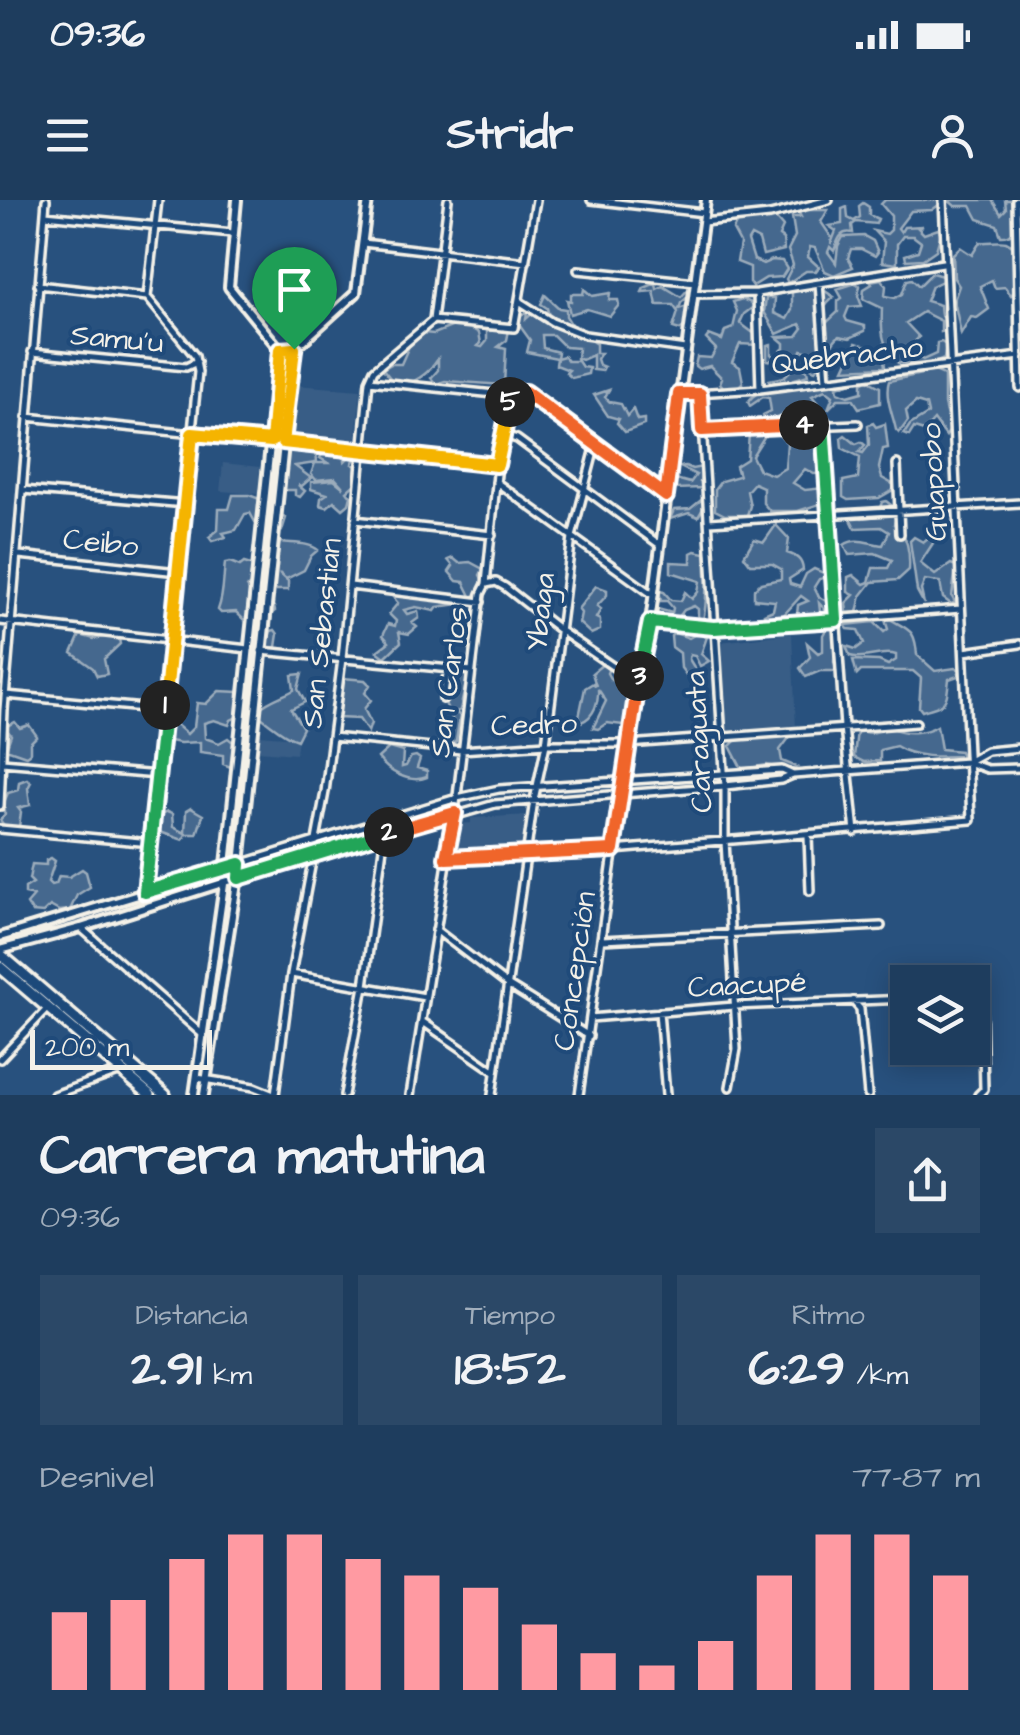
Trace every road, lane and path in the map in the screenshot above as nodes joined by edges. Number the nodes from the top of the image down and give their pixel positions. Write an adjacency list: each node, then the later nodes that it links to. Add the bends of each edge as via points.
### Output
1 (46, 200): 12 (street)
2 (158, 200): 14 (street)
3 (237, 200): 15 (street)
4 (368, 200): 16 (street)
5 (448, 200): 17 (street)
6 (536, 200): 18 (street)
7 (591, 200): 13 (street)
8 (706, 200): 13 (street)
9 (829, 200): 13 (street, via 770,214)
10 (943, 200): 19 (street, Guapobo)
11 (1016, 200): 33 (street)
12 (45, 215): 14 (street); 23 (street)
13 (704, 218): 21 (street)
14 (156, 226): 15 (street); 26 (street)
15 (233, 233): 31 (street, via 229,287)
16 (363, 243): 17 (street); 29 (street, via 356,293)
17 (440, 252): 18 (street); 28 (street)
18 (526, 262): 27 (street)
19 (943, 263): 22 (street); 35 (street, Guapobo)
20 (578, 270): 21 (street)
21 (696, 282): 25 (street)
22 (819, 283): 24 (street); 36 (street)
23 (38, 285): 26 (street); 32 (street)
24 (757, 293): 25 (street); 39 (street)
25 (694, 294): 30 (street)
26 (147, 297): 34 (street)
27 (519, 301): 28 (street, via 514,328); 30 (street, via 584,336)
28 (433, 320): 37 (street)
29 (294, 349): 31 (street); 50 (street)
30 (685, 349): 41 (street)
31 (280, 350): 49 (street)
32 (32, 352): 34 (street, Samu'u, via 176,366); 43 (street)
33 (1019, 356): 35 (street, Quebracho); 38 (street)
34 (197, 362): 47 (street)
35 (949, 364): 36 (street, Quebracho); 61 (street, Guapobo)
36 (826, 380): 39 (street, Quebracho)
37 (369, 381): 40 (street); 52 (street, San Sebastian)
38 (1020, 388)
39 (760, 389): 42 (street, Quebracho)
40 (512, 393): 48 (street, San Carlos); 51 (street, via 525,392)
41 (679, 394): 42 (street, Quebracho); 58 (street)
42 (700, 394): 46 (street, Caraguata)
43 (27, 417): 47 (street); 57 (street)
44 (823, 424): 45 (street); 46 (street); 63 (street)
45 (858, 424)
46 (702, 430): 65 (street, Caraguata)
47 (192, 434): 49 (street); 60 (street)
48 (502, 434): 54 (street, San Carlos); 56 (street)
49 (272, 441): 50 (street); 85 (street)
50 (283, 442): 52 (street); 86 (street)
51 (596, 444): 56 (street, Ybaga); 58 (street)
52 (361, 452): 54 (street); 64 (street, San Sebastian)
53 (898, 464): 62 (street)
54 (497, 465): 55 (street, San Carlos)
55 (496, 482): 67 (street, San Carlos); 68 (street)
56 (584, 488): 68 (street, Ybaga); 69 (street)
57 (23, 490): 60 (street); 70 (street)
58 (666, 496): 69 (street)
59 (1020, 503): 61 (street)
60 (186, 504): 71 (street)
61 (958, 508): 62 (street); 76 (street, Guapobo)
62 (901, 510): 63 (street); 66 (street)
63 (830, 516): 65 (street); 77 (street)
64 (355, 520): 67 (street); 73 (street, San Sebastian)
65 (708, 522): 81 (street, Caraguata)
66 (900, 534)
67 (492, 535): 72 (street, San Carlos)
68 (572, 536): 74 (street); 82 (street, Ybaga)
69 (660, 545): 74 (street)
70 (19, 556): 71 (street, Ceibo); 80 (street)
71 (178, 572): 83 (street)
72 (486, 584): 75 (street, San Carlos); 82 (street, via 505,587)
73 (349, 586): 75 (street); 88 (street, San Sebastian)
74 (653, 596): 79 (street)
75 (481, 602): 90 (street, San Carlos)
76 (961, 609): 77 (street); 87 (street, Guapobo)
77 (836, 620): 81 (street); 97 (street)
78 (0, 622): 80 (street)
79 (650, 622): 81 (street); 91 (street)
80 (12, 623): 83 (street); 92 (street)
81 (714, 628): 98 (street, Caraguata)
82 (561, 632): 91 (street); 100 (street, Ybaga)
83 (172, 639): 85 (street); 95 (street)
84 (1020, 644): 87 (street)
85 (248, 649): 131 (street)
86 (261, 651): 88 (street); 130 (street)
87 (964, 652): 105 (street, Guapobo)
88 (342, 659): 89 (street); 99 (street, San Sebastian)
89 (448, 668): 90 (street); 93 (street)
90 (472, 671): 103 (street, San Carlos)
91 (637, 683): 101 (street)
92 (6, 695): 94 (street); 95 (street)
93 (443, 699)
94 (2, 710): 104 (street)
95 (165, 710): 109 (street)
96 (916, 723): 97 (street, Cedro)
97 (844, 727): 98 (street, Cedro); 107 (street)
98 (720, 736): 101 (street, Cedro); 108 (street, Caraguata)
99 (332, 737): 103 (street, Cedro); 123 (street, San Sebastian)
100 (546, 744): 101 (street, Cedro); 103 (street, Cedro); 113 (street, Ybaga)
101 (628, 744): 111 (street)
102 (1020, 748): 105 (street, via 988,751)
103 (461, 750): 115 (street, San Carlos)
104 (2, 762): 109 (street); 117 (street)
105 (968, 762): 106 (street); 107 (street); 120 (street, Guapobo, via 971,820)
106 (1020, 768)
107 (848, 772): 110 (street); 120 (street)
108 (724, 774): 110 (street); 111 (street); 112 (street, Caraguata)
109 (158, 775): 125 (street)
110 (794, 775): 112 (street)
111 (623, 782): 113 (street); 114 (street, Concepción)
112 (725, 786): 114 (street); 124 (street, Caraguata)
113 (537, 787): 115 (street); 116 (street, Ybaga)
114 (622, 793): 116 (street); 126 (street, Concepción)
115 (457, 798): 118 (street, San Carlos); 123 (street)
116 (534, 800): 118 (street); 127 (street, Ybaga)
117 (0, 806)
118 (455, 813): 121 (street); 129 (street, San Carlos)
119 (0, 829): 125 (street)
120 (855, 832): 122 (street)
121 (385, 833): 128 (street); 149 (street)
122 (808, 836): 124 (street); 135 (street)
123 (318, 840): 128 (street, San Sebastian); 130 (street)
124 (725, 841): 126 (street); 142 (street, Caraguata)
125 (151, 843): 134 (street)
126 (613, 850): 127 (street); 143 (street, Concepción)
127 (528, 853): 129 (street); 150 (street, Ybaga)
128 (313, 854): 132 (street); 148 (street, San Sebastian)
129 (446, 858): 140 (street, San Carlos)
130 (240, 864): 131 (street); 132 (street)
131 (225, 868): 133 (street); 134 (street)
132 (239, 878): 133 (street); 166 (street)
133 (224, 884): 139 (street); 159 (street)
134 (145, 892): 136 (street)
135 (810, 892)
136 (81, 912): 137 (street); 139 (street)
137 (65, 917): 141 (street); 146 (street)
138 (881, 926): 142 (street)
139 (84, 927): 141 (street); 159 (street)
140 (436, 930): 144 (street); 145 (street, San Carlos)
141 (69, 931): 146 (street)
142 (730, 932): 143 (street); 154 (street, Caraguata)
143 (602, 940): 157 (street, Concepción)
144 (450, 942): 145 (street); 150 (street)
145 (434, 943): 151 (street, San Carlos)
146 (1, 944): 170 (highway)
147 (0, 967): 155 (highway)
148 (291, 974): 149 (street); 173 (street, San Sebastian)
149 (364, 986): 151 (street); 174 (street)
150 (509, 986): 160 (street); 163 (street, Ybaga)
151 (425, 997): 158 (street, San Carlos)
152 (890, 999): 153 (street, Caacupé)
153 (852, 1000): 154 (street, Caacupé); 179 (street, via 860,1009)
154 (734, 1006): 156 (street, Caacupé); 167 (street, Caraguata, via 737,1049)
155 (47, 1009): 161 (street); 164 (highway)
156 (659, 1012): 157 (street, Caacupé); 178 (street)
157 (590, 1018): 160 (street, Concepción)
158 (422, 1022): 163 (street); 175 (street, San Carlos)
159 (203, 1035): 165 (street)
160 (588, 1036): 177 (street, Concepción)
161 (0, 1059)
162 (983, 1065): 180 (street)
163 (494, 1071): 176 (street, Ybaga)
164 (121, 1072): 168 (street); 169 (highway)
165 (196, 1078): 166 (street); 171 (street)
166 (208, 1080): 172 (street); 173 (street)
167 (730, 1088)
168 (54, 1095)
169 (150, 1095)
170 (164, 1095)
171 (194, 1095)
172 (204, 1095)
173 (274, 1095)
174 (344, 1095)
175 (410, 1095)
176 (492, 1095)
177 (579, 1095)
178 (666, 1095)
179 (868, 1095)
180 (978, 1095)

